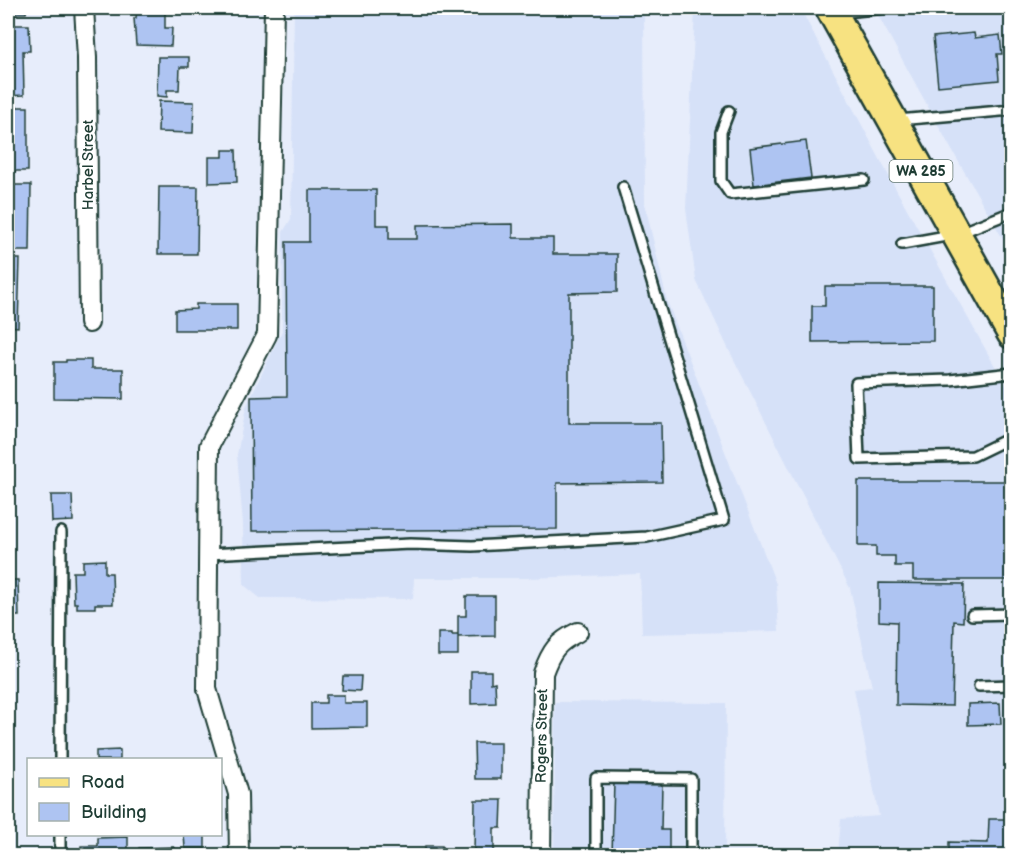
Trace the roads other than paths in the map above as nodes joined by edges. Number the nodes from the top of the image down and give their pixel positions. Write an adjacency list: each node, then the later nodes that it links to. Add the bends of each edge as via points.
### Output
1 (84, 8): 13 (street, Harbel Street)
2 (274, 8): 18 (street, via 267,335 210,446)
3 (884, 8): 4 (lane)
4 (832, 11): 7 (main road, WA 285)
5 (1011, 110): 7 (lane)
6 (729, 111): 8 (lane, via 721,132 721,181 730,194)
7 (893, 120): 11 (main road, WA 285)
8 (864, 180)
9 (623, 187): 18 (lane, via 724,520 647,537)
10 (1011, 212): 11 (lane)
11 (957, 234): 12 (lane); 14 (main road, WA 285)
12 (902, 244)
13 (89, 323)
14 (1011, 332)
15 (1011, 373): 16 (lane, via 950,380 856,382 859,459 974,456)
16 (1011, 436)
17 (61, 532): 24 (lane)
18 (208, 554): 27 (street, via 207,689 238,794)
19 (1011, 614): 20 (lane)
20 (972, 615)
21 (578, 632): 28 (street, Rogers Street, via 562,639 549,655 543,673)
22 (1011, 685): 23 (lane)
23 (979, 686)
24 (60, 758)
25 (60, 836): 26 (lane)
26 (60, 855)
27 (239, 855)
28 (541, 855)
29 (596, 855): 30 (lane, via 596,778 691,778)
30 (691, 855)

